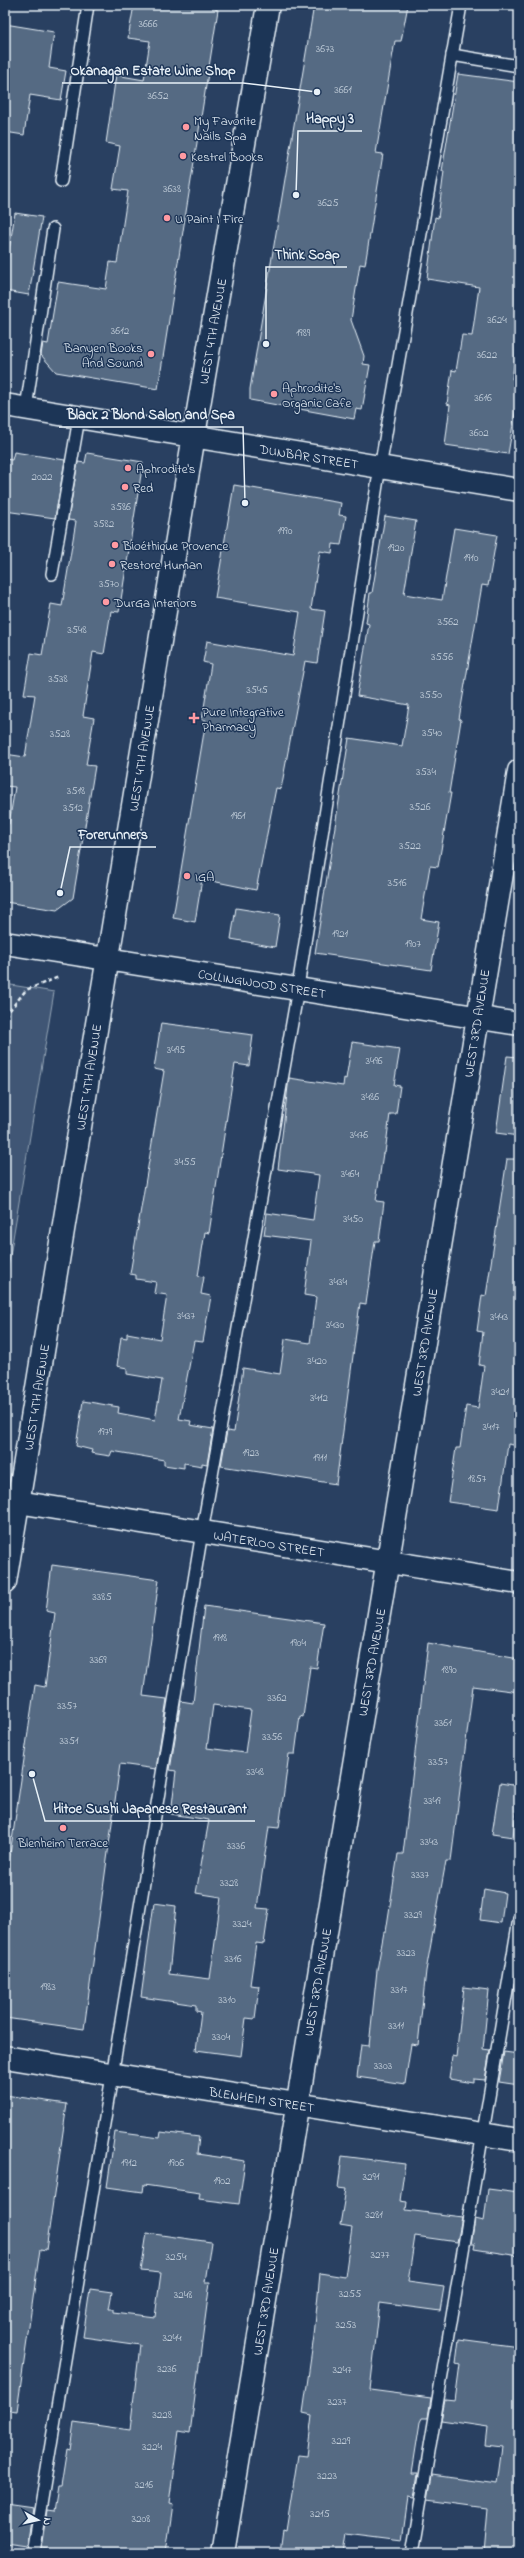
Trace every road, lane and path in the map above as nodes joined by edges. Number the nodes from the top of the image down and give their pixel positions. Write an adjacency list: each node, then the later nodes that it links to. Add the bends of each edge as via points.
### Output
1 (88, 5): 6 (lane)
2 (268, 5): 11 (street, WEST 4TH AVENUE)
3 (461, 5): 4 (lane)
4 (452, 55): 5 (lane); 12 (lane)
5 (519, 66)
6 (61, 181)
7 (53, 230): 9 (lane)
8 (5, 405): 9 (street, DUNBAR STREET)
9 (26, 408): 10 (street, DUNBAR STREET)
10 (79, 418): 11 (street, DUNBAR STREET); 14 (lane)
11 (194, 437): 12 (street, DUNBAR STREET); 17 (street, WEST 4TH AVENUE)
12 (380, 467): 13 (street, DUNBAR STREET); 19 (lane)
13 (519, 490)
14 (52, 574)
15 (519, 771): 21 (street, WEST 3RD AVENUE)
16 (5, 943): 17 (street, COLLINGWOOD STREET)
17 (108, 960): 19 (street, COLLINGWOOD STREET); 23 (street, WEST 4TH AVENUE)
18 (62, 976): 20 (path, via 26,990)
19 (298, 989): 21 (street, COLLINGWOOD STREET); 24 (lane)
20 (5, 1016)
21 (477, 1018): 22 (street, COLLINGWOOD STREET); 25 (street, WEST 3RD AVENUE)
22 (519, 1024)
23 (18, 1502): 24 (street, WATERLOO STREET); 26 (street, WEST 4TH AVENUE)
24 (202, 1532): 25 (street, WATERLOO STREET); 30 (lane)
25 (388, 1562): 27 (street, WATERLOO STREET); 31 (street, WEST 3RD AVENUE)
26 (5, 1582)
27 (519, 1583)
28 (519, 1919): 32 (lane)
29 (5, 2057): 30 (street, BLENHEIM STREET)
30 (111, 2074): 31 (street, BLENHEIM STREET); 34 (lane)
31 (297, 2104): 32 (street, BLENHEIM STREET); 35 (street, WEST 3RD AVENUE)
32 (482, 2134): 33 (street, BLENHEIM STREET); 36 (lane)
33 (519, 2140)
34 (33, 2553)
35 (224, 2553)
36 (412, 2553)

